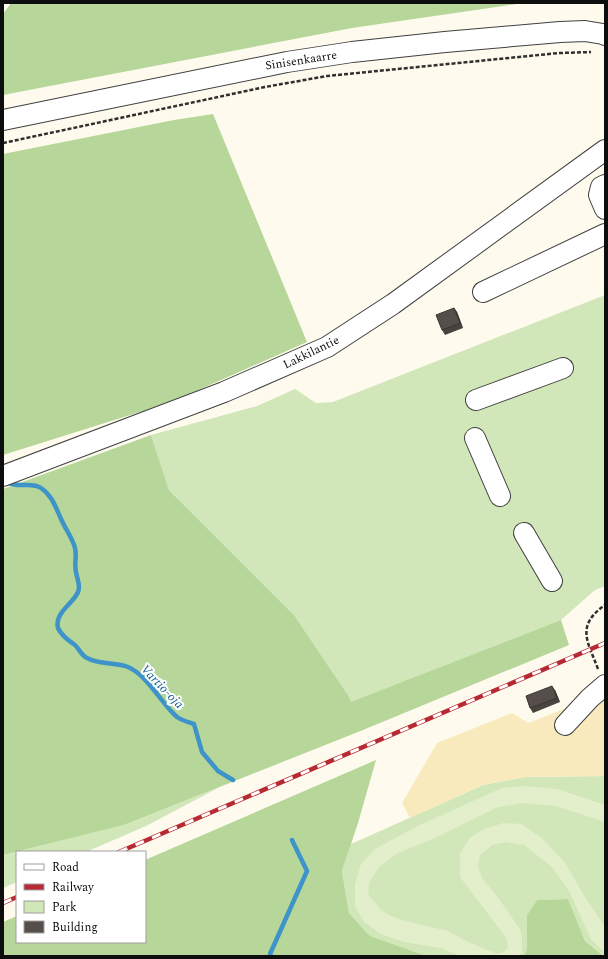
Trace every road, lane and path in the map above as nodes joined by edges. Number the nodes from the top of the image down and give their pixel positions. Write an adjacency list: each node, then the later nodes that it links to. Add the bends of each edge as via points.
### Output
1 (601, 41): 2 (street, Sinisenkaarre, via 585,31 560,32 352,52 287,62); 3 (path, via 588,51 327,76)
2 (3, 120)
3 (3, 143)
4 (605, 150): 12 (street, Lakkilantie, via 393,304 327,347 224,392)
5 (605, 185): 6 (street, via 601,187 599,195)
6 (605, 209)
7 (605, 234): 8 (street)
8 (482, 292)
9 (563, 368): 10 (street)
10 (476, 400)
11 (475, 438): 13 (street)
12 (3, 476)
13 (500, 496)
14 (524, 533): 15 (street)
15 (552, 580)
16 (605, 605): 17 (path, via 588,621 586,635)
17 (602, 678): 18 (street, via 590,698)
18 (565, 725)

